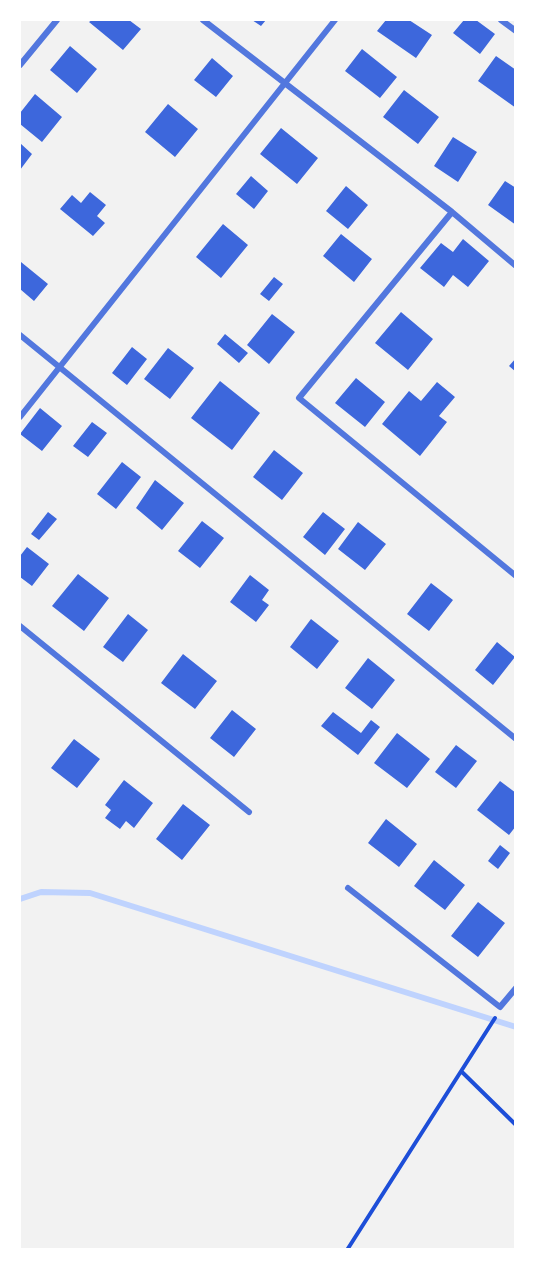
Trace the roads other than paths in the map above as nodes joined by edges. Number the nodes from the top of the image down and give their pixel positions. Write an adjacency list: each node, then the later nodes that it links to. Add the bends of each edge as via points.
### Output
1 (57, 20): 6 (street)
2 (203, 20): 7 (street)
3 (336, 20): 7 (street)
4 (501, 20): 5 (street)
5 (516, 31)
6 (20, 65)
7 (285, 81): 8 (street); 11 (street)
8 (452, 212): 9 (street); 13 (street, via 299,398)
9 (516, 266)
10 (20, 335): 11 (street)
11 (60, 367): 12 (street); 15 (street)
12 (20, 417)
13 (516, 576)
14 (20, 626): 16 (street)
15 (516, 739)
16 (249, 812)
17 (348, 888): 18 (street, via 500,1007)
18 (516, 988)

